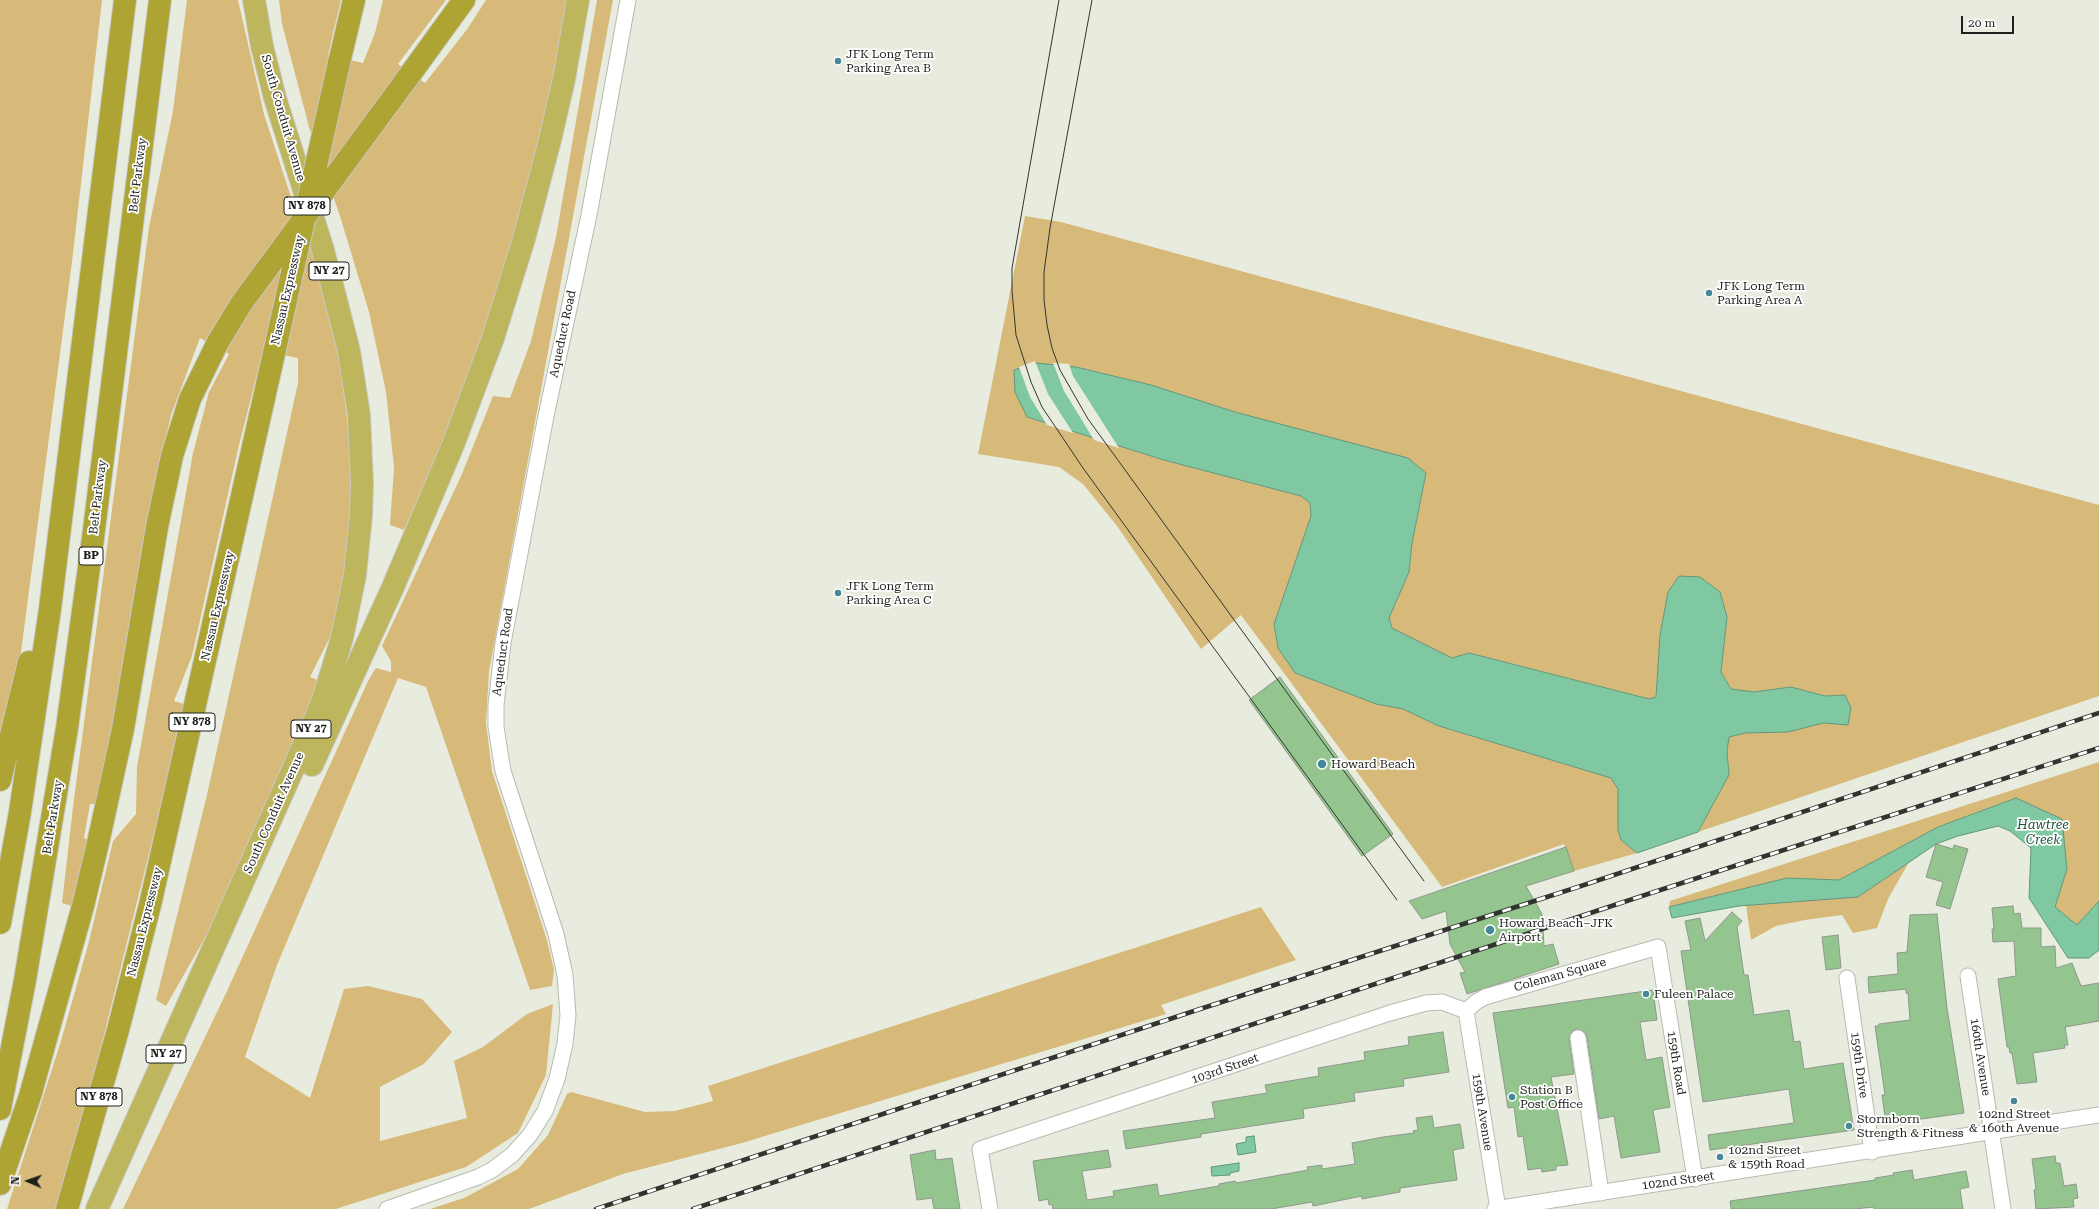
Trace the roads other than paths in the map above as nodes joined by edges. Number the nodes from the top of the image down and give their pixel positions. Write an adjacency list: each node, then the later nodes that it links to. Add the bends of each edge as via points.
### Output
1 (124, 0): 10 (highway)
2 (160, 0): 19 (highway, Belt Parkway / BP, via 67,728)
3 (254, 0): 12 (highway, South Conduit Avenue / NY 27, via 275,98 323,250 346,338 359,415 362,483 355,575 333,669 298,760)
4 (354, 0): 26 (highway, Nassau Expressway / NY 878, bridge, via 150,905)
5 (457, 0): 9 (highway)
6 (464, 0): 9 (highway)
7 (578, 0): 12 (highway, via 557,110 534,205 476,385 393,587 296,799)
8 (628, 0): 28 (street, Aqueduct Road, via 590,209 546,416 503,643 496,705 503,771 556,934 565,975 568,1015 565,1044 557,1079 545,1110 530,1135 512,1155 478,1177)
9 (435, 39): 24 (highway, bridge, via 241,304 218,342 190,399 172,456 157,527 123,729 97,850 30,1096)
10 (59, 540): 11 (highway); 13 (highway, via 28,759)
11 (0, 780)
12 (235, 899): 27 (highway, South Conduit Avenue / NY 27)
13 (0, 923)
14 (1658, 947): 17 (street, Coleman Square, via 1485,997); 23 (street, 159th Road)
15 (1968, 976): 21 (street, 160th Avenue)
16 (1847, 978): 22 (street, 159th Drive)
17 (1466, 1013): 29 (street, 103rd Street, via 1442,1002 1426,1003 980,1149); 31 (street, 159th Avenue)
18 (1578, 1038): 25 (street)
19 (0, 1109)
20 (2099, 1115): 21 (street, 102nd Street)
21 (1992, 1132): 22 (street, 102nd Street); 32 (street, 160th Avenue)
22 (1872, 1152): 23 (street, 102nd Street)
23 (1695, 1179): 25 (street, 102nd Street)
24 (0, 1184)
25 (1601, 1193): 31 (street, 102nd Street)
26 (68, 1209)
27 (97, 1209)
28 (387, 1209)
29 (990, 1209)
30 (1494, 1209): 31 (street, 102nd Street)
31 (1498, 1209)
32 (2003, 1209)

